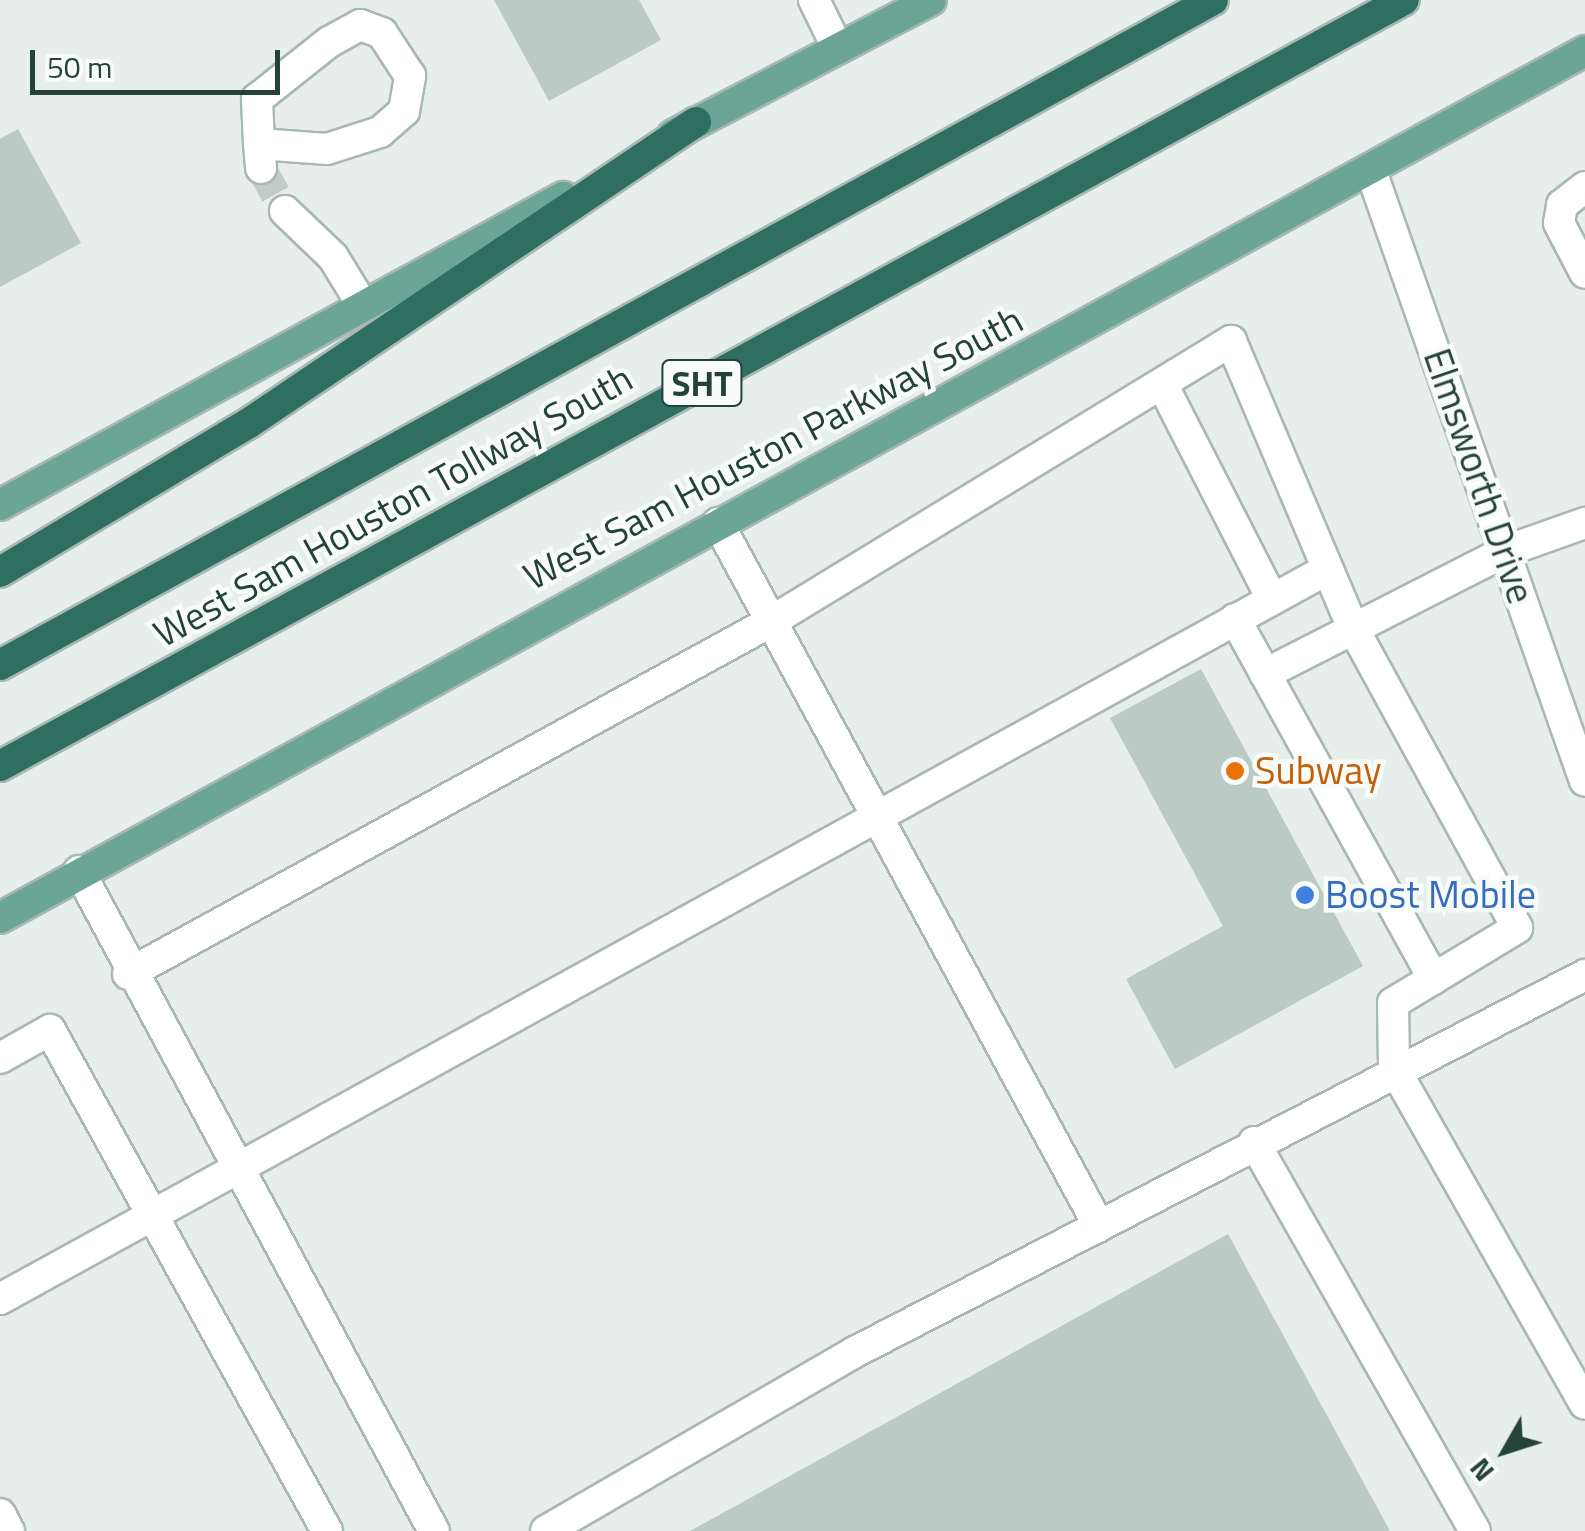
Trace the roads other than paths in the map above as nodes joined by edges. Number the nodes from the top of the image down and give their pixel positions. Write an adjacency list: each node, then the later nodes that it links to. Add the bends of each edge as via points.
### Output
1 (814, 0): 5 (street)
2 (931, 0): 5 (main road)
3 (1212, 0): 25 (highway, West Sam Houston Tollway South / SHT)
4 (1404, 0): 27 (highway, West Sam Houston Tollway South / SHT)
5 (837, 47): 7 (main road)
6 (1585, 51): 9 (main road, West Sam Houston Parkway South)
7 (696, 122): 13 (main road); 20 (highway, via 249,422)
8 (260, 156): 8 (street, via 256,99 360,25 382,33 410,76 404,111 380,132 326,148)
9 (1371, 171): 16 (main road, West Sam Houston Parkway South); 18 (street, Elmsworth Drive)
10 (1585, 186): 12 (street, via 1562,205 1559,223)
11 (285, 211): 13 (street, via 333,257)
12 (1585, 273)
13 (363, 306): 15 (main road)
14 (1162, 384): 19 (street, via 1231,341); 21 (street); 23 (street)
15 (0, 505)
16 (718, 523): 23 (street); 30 (main road, West Sam Houston Parkway South)
17 (1585, 523): 18 (street)
18 (1506, 552): 24 (street); 28 (street, Elmsworth Drive)
19 (1328, 569): 21 (street); 24 (street)
20 (0, 572)
21 (1272, 598): 22 (street)
22 (1235, 619): 26 (street); 29 (street)
23 (772, 621): 29 (street); 32 (street)
24 (1352, 626): 26 (street); 34 (street, via 1518,928)
25 (0, 666)
26 (1265, 674): 34 (street)
27 (0, 766)
28 (1585, 780)
29 (877, 817): 38 (street); 40 (street)
30 (80, 871): 31 (main road, West Sam Houston Parkway South); 32 (street)
31 (0, 918)
32 (128, 974): 38 (street)
33 (1585, 975): 36 (street)
34 (1434, 979): 36 (street, via 1392,1004)
35 (0, 1058): 39 (street, via 50,1030)
36 (1394, 1068): 37 (street); 42 (street)
37 (1254, 1142): 40 (street); 48 (street)
38 (235, 1171): 39 (street); 46 (street)
39 (151, 1217): 41 (street); 45 (street)
40 (1099, 1226): 47 (street, via 853,1353)
41 (0, 1299)
42 (1585, 1404)
43 (0, 1514): 44 (street)
44 (9, 1531)
45 (327, 1531)
46 (434, 1531)
47 (546, 1531)
48 (1476, 1531)

